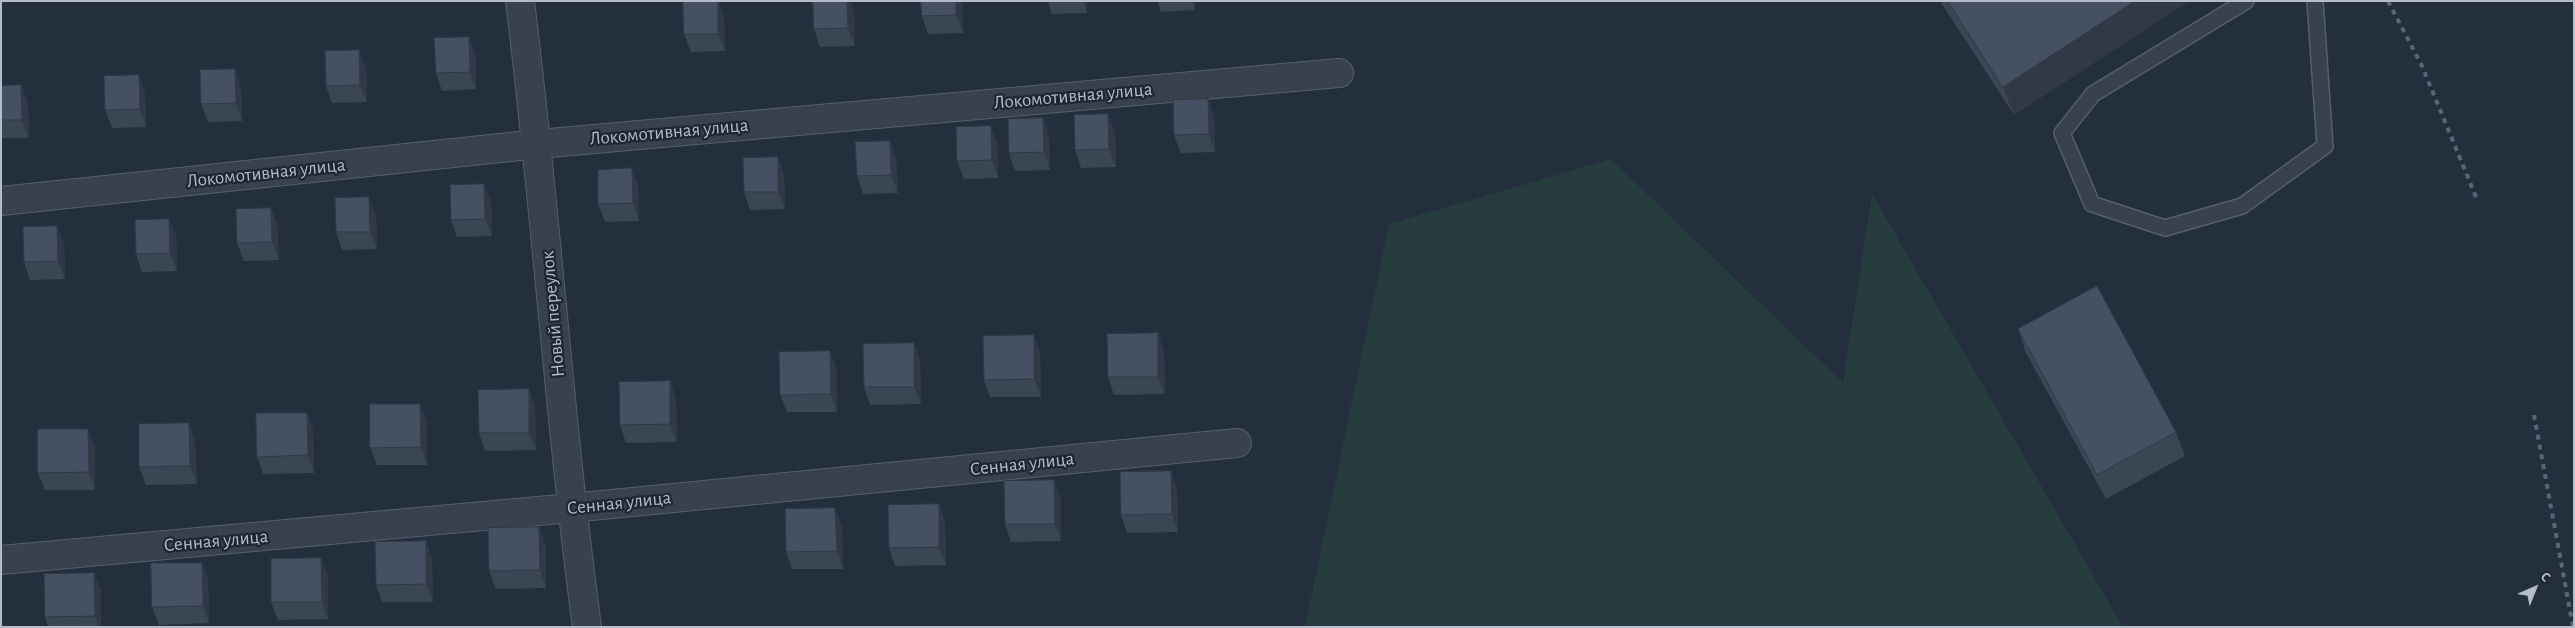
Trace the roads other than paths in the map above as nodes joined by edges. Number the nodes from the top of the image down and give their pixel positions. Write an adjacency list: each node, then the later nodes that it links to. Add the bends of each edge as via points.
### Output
1 (520, 1): 5 (street, Новый переулок)
2 (2246, 1): 3 (lane, via 2093,94 2062,133 2092,204 2165,228 2242,206 2326,146)
3 (2315, 1)
4 (1339, 73): 5 (street, Локомотивная улица)
5 (538, 144): 6 (street, Локомотивная улица); 8 (street, Новый переулок)
6 (1, 201)
7 (1237, 442): 8 (street, Сенная улица)
8 (571, 508): 9 (street, Сенная улица); 10 (street, Новый переулок)
9 (1, 560)
10 (587, 627)

